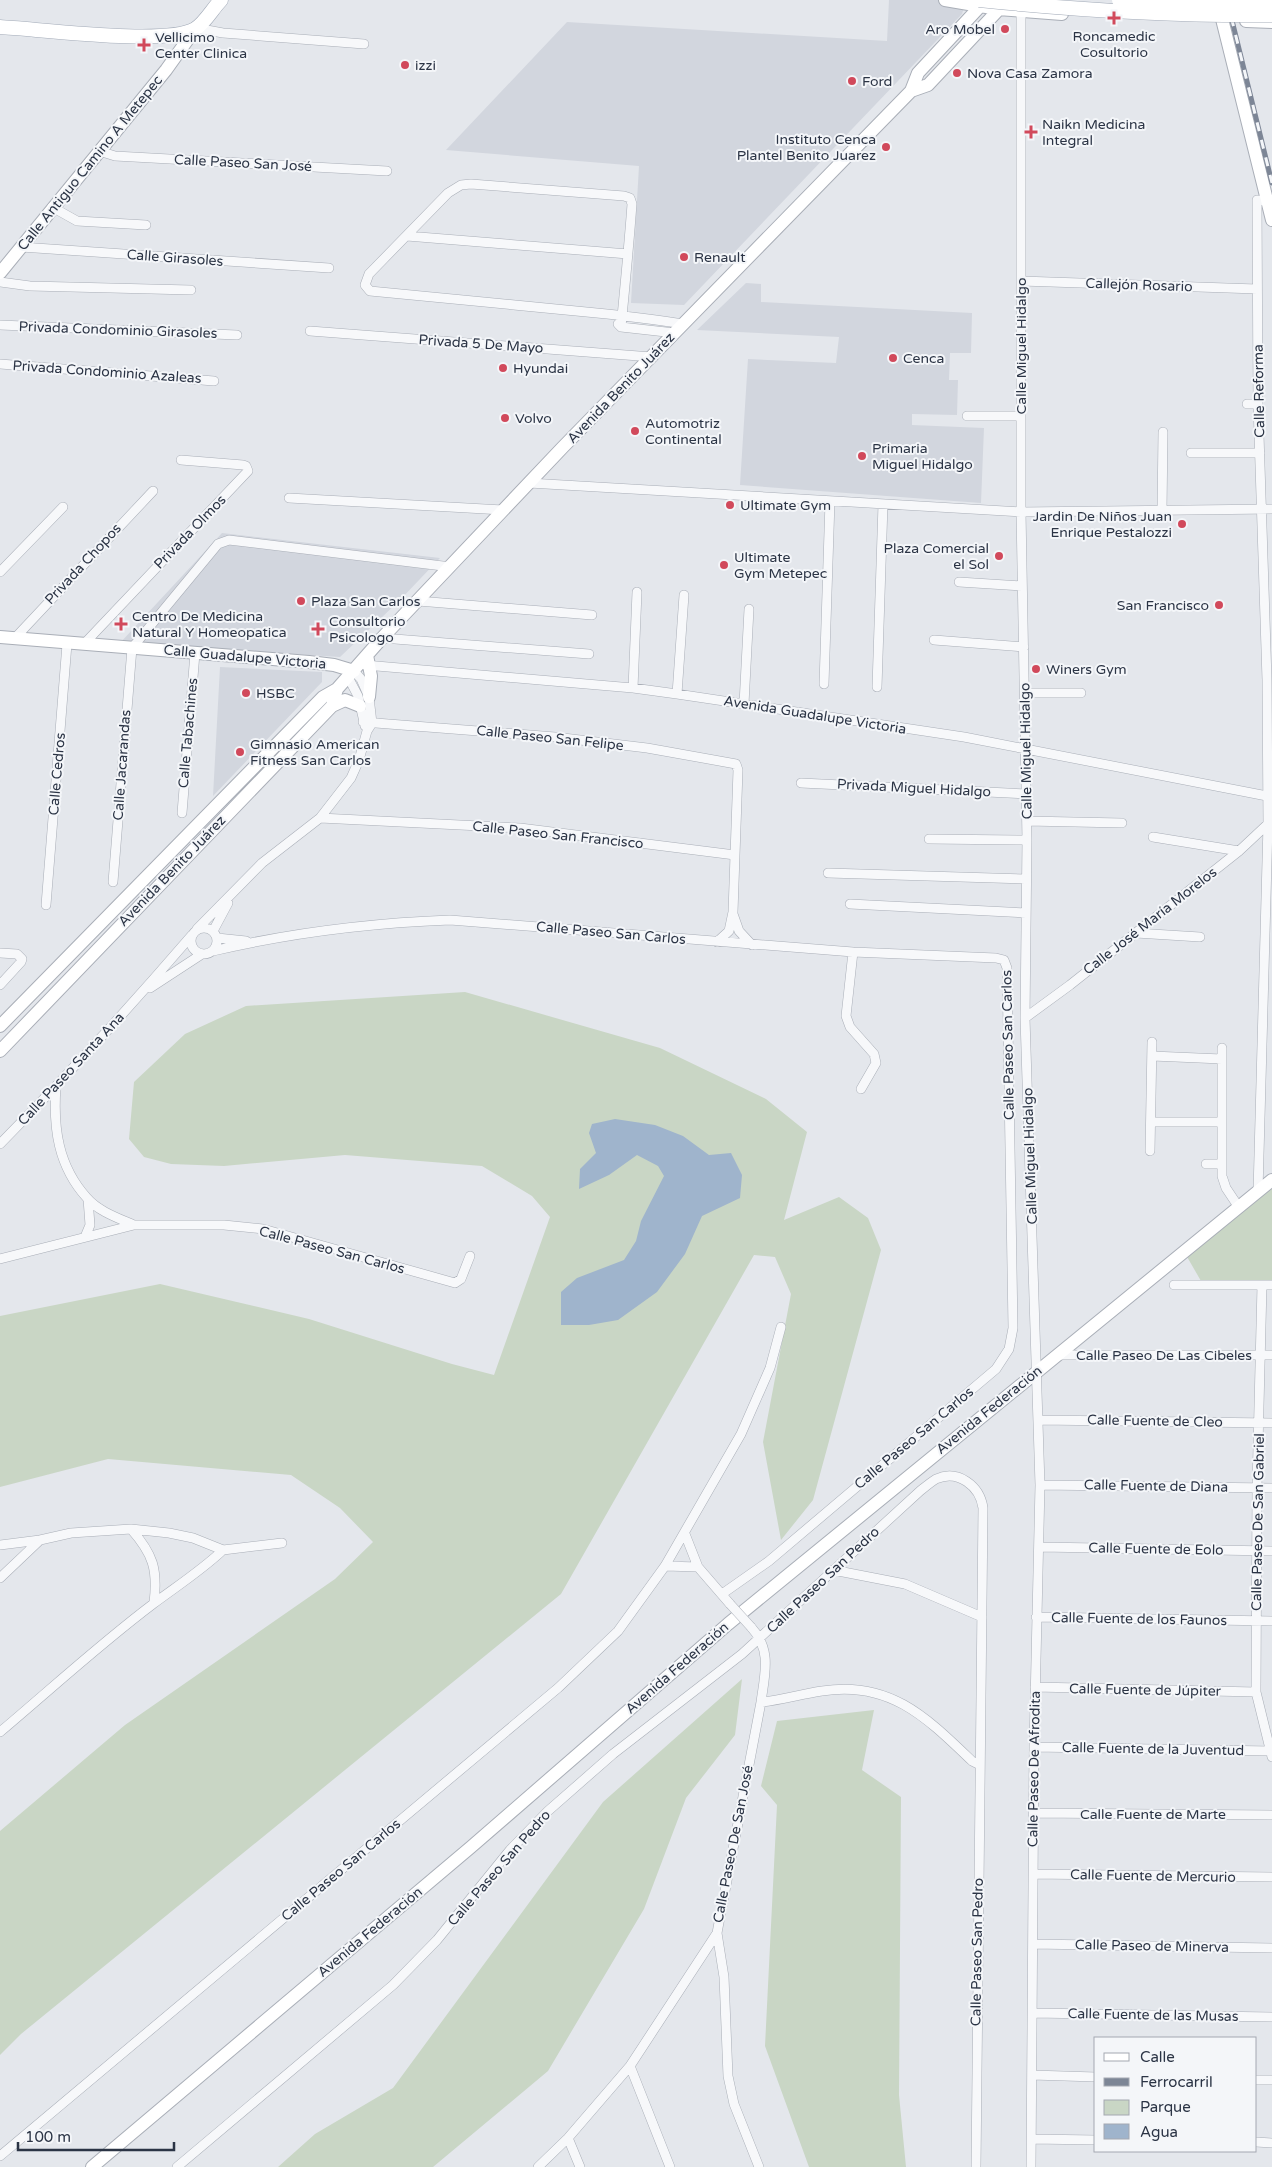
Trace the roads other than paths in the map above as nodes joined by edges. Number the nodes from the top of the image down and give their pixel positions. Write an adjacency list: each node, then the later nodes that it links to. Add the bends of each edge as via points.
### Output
1 (221, 0): 14 (main road)
2 (949, 0): 6 (main road)
3 (1009, 0): 8 (main road, Avenida Benito Juárez)
4 (1119, 0): 7 (main road, bridge)
5 (1217, 0): 11 (main road)
6 (982, 2): 8 (main road); 10 (main road, bridge, via 1099,11); 16 (main road, Avenida Benito Juárez, via 918,73)
7 (1272, 5)
8 (998, 9): 9 (main road); 16 (main road, Avenida Benito Juárez, via 928,85)
9 (1021, 11): 11 (main road); 29 (street, Calle Miguel Hidalgo)
10 (1272, 15)
11 (1223, 21): 12 (main road); 19 (main road)
12 (1272, 22)
13 (0, 27): 14 (main road, via 137,36 180,34)
14 (196, 28): 15 (street); 17 (main road, Calle Antiguo Camino A Metepec)
15 (364, 44)
16 (911, 91): 36 (main road, Avenida Benito Juárez)
17 (99, 151): 18 (street, Calle Paseo San José, via 115,156); 20 (main road, Calle Antiguo Camino A Metepec)
18 (387, 171)
19 (1267, 201): 21 (main road); 30 (street, Calle Reforma, via 1257,200)
20 (52, 207): 22 (street, via 77,221); 24 (main road, Calle Antiguo Camino A Metepec)
21 (1272, 220)
22 (146, 225)
23 (407, 236): 25 (street); 25 (street, via 448,193 461,185 624,196 630,198 632,204); 32 (street, via 369,274 365,285 370,291)
24 (21, 247): 26 (street, Calle Girasoles); 27 (main road, Calle Antiguo Camino A Metepec)
25 (628, 254): 33 (street)
26 (328, 268)
27 (0, 273)
28 (0, 282): 31 (street, via 30,286)
29 (1021, 282): 30 (street, Callejón Rosario); 45 (street, Calle Miguel Hidalgo)
30 (1257, 289): 43 (street, Calle Reforma)
31 (192, 290)
32 (607, 314): 33 (street); 35 (street)
33 (622, 316): 35 (street); 36 (street)
34 (0, 325): 38 (street, Privada Condominio Girasoles)
35 (621, 327): 36 (street)
36 (680, 328): 39 (main road, Avenida Benito Juárez)
37 (310, 331): 39 (street, Privada 5 De Mayo)
38 (237, 335)
39 (652, 357): 50 (main road, Avenida Benito Juárez)
40 (0, 364): 41 (street, Privada Condominio Azaleas)
41 (214, 381)
42 (1247, 404): 43 (street)
43 (1258, 404): 48 (street, Calle Reforma)
44 (967, 416): 45 (street)
45 (1021, 416): 60 (street, Calle Miguel Hidalgo)
46 (1163, 432): 59 (street)
47 (1191, 453): 48 (street)
48 (1260, 453): 58 (street, Calle Reforma)
49 (181, 460): 75 (street, Privada Olmos, via 243,465 248,471)
50 (529, 482): 53 (street); 57 (main road, Avenida Benito Juárez)
51 (152, 491): 71 (street, Privada Chopos)
52 (289, 498): 57 (street)
53 (830, 501): 54 (street); 81 (street)
54 (883, 504): 60 (street); 82 (street)
55 (63, 507): 62 (street)
56 (1272, 509): 58 (street)
57 (503, 510): 61 (main road, Avenida Benito Juárez)
58 (1260, 510): 59 (street); 95 (street, Calle Reforma, via 1267,680)
59 (1162, 511): 60 (street)
60 (1021, 512): 64 (street, Calle Miguel Hidalgo)
61 (451, 567): 67 (main road, Avenida Benito Juárez); 77 (street, via 225,540 218,544)
62 (0, 572)
63 (959, 582): 64 (street)
64 (1022, 586): 76 (street, Calle Miguel Hidalgo)
65 (637, 592): 83 (street)
66 (684, 595): 87 (street)
67 (418, 601): 69 (street); 72 (main road, Avenida Benito Juárez)
68 (749, 609): 89 (street)
69 (592, 615)
70 (0, 637): 71 (main road, Calle Guadalupe Victoria)
71 (15, 638): 74 (main road, Calle Guadalupe Victoria)
72 (382, 638): 79 (street); 80 (main road, Avenida Benito Juárez)
73 (934, 640): 76 (street)
74 (67, 644): 75 (main road, Calle Guadalupe Victoria); 111 (street, Calle Cedros)
75 (84, 644): 77 (main road, Calle Guadalupe Victoria)
76 (1024, 647): 85 (street, Calle Miguel Hidalgo)
77 (132, 648): 78 (main road, Calle Guadalupe Victoria); 108 (street, Calle Jacarandas)
78 (195, 652): 80 (main road, Calle Guadalupe Victoria); 96 (street, Calle Tabachines)
79 (589, 654)
80 (356, 667): 83 (street, Avenida Guadalupe Victoria); 84 (main road, Avenida Benito Juárez); 88 (main road); 88 (street, Calle Paseo Santa Ana, via 358,696)
81 (824, 684)
82 (877, 687)
83 (633, 688): 87 (street, Avenida Guadalupe Victoria)
84 (337, 689): 90 (main road, Avenida Benito Juárez); 128 (main road, Avenida Benito Juárez, via 322,697)
85 (1025, 693): 86 (street); 92 (street, Calle Miguel Hidalgo)
86 (1081, 693)
87 (677, 694): 89 (street, Avenida Guadalupe Victoria)
88 (365, 701): 90 (main road, via 345,700); 91 (street, Calle Paseo Santa Ana)
89 (744, 704): 92 (street, Avenida Guadalupe Victoria)
90 (332, 706): 131 (main road, Avenida Benito Juárez)
91 (367, 725): 97 (street, Calle Paseo Santa Ana, via 351,778); 105 (street, Calle Paseo San Felipe, via 555,737 647,748 736,764)
92 (1026, 749): 94 (street, Calle Miguel Hidalgo); 95 (street, Avenida Guadalupe Victoria)
93 (801, 783): 94 (street, Privada Miguel Hidalgo)
94 (1026, 794): 98 (street, Calle Miguel Hidalgo)
95 (1267, 796): 99 (street, Calle Reforma)
96 (182, 814)
97 (320, 818): 105 (street, Calle Paseo San Francisco, via 520,828); 109 (street, Calle Paseo Santa Ana, via 262,863)
98 (1027, 822): 100 (street); 103 (street, Calle Miguel Hidalgo)
99 (1270, 822): 104 (street, Calle José María Morelos); 143 (street, Calle Reforma)
100 (1122, 823)
101 (1153, 837): 104 (street)
102 (929, 839): 103 (street)
103 (1027, 840): 107 (street, Calle Miguel Hidalgo)
104 (1239, 851): 115 (street, Calle José María Morelos)
105 (735, 855): 112 (street)
106 (828, 873): 107 (street)
107 (1026, 879): 113 (street, Calle Miguel Hidalgo)
108 (113, 882)
109 (233, 893): 114 (street, Calle Paseo Santa Ana); 116 (street, Calle Paseo Santa Ana)
110 (850, 904): 113 (street)
111 (46, 905)
112 (732, 912): 119 (street, via 729,931); 120 (street, via 739,931)
113 (1026, 912): 127 (street, Calle Miguel Hidalgo)
114 (194, 932): 116 (street, via 205,928); 124 (street, via 190,940 193,949); 126 (street, Calle Paseo Santa Ana)
115 (1136, 933): 117 (street); 127 (street, Calle José María Morelos)
116 (215, 935): 118 (street, Calle Paseo San Carlos); 121 (street)
117 (1200, 937)
118 (253, 942): 119 (street, Calle Paseo San Carlos, via 403,922 450,920); 121 (street, Calle Paseo San Carlos)
119 (717, 942): 120 (street, Calle Paseo San Carlos)
120 (752, 945): 122 (street, Calle Paseo San Carlos)
121 (213, 951): 124 (street)
122 (853, 952): 135 (street, via 846,1016 850,1027 874,1054 876,1063); 177 (street, Calle Paseo San Carlos, via 1000,958 1006,964 1012,1340 996,1369 769,1561)
123 (0, 953): 125 (street, via 17,954 22,959)
124 (202, 954): 126 (street, Calle Paseo Santa Ana)
125 (0, 984)
126 (142, 994): 134 (street, Calle Paseo Santa Ana)
127 (1025, 1018): 157 (street, Calle Miguel Hidalgo)
128 (0, 1026)
129 (1152, 1042): 132 (street)
130 (1222, 1048): 133 (street)
131 (0, 1051)
132 (1152, 1056): 133 (street); 136 (street)
133 (1222, 1059): 137 (street)
134 (56, 1087): 138 (street, Calle Paseo Santa Ana); 144 (street, via 54,1115 57,1138 64,1161)
135 (860, 1089)
136 (1151, 1122): 137 (street); 139 (street)
137 (1221, 1122): 141 (street)
138 (0, 1144)
139 (1150, 1151)
140 (1206, 1164): 141 (street)
141 (1221, 1164): 145 (street, via 1223,1183)
142 (1272, 1180): 143 (main road, Avenida Federación)
143 (1258, 1192): 145 (main road, Avenida Federación)
144 (88, 1199): 146 (street); 147 (street, via 90,1225)
145 (1238, 1206): 154 (main road, Avenida Federación)
146 (134, 1225): 147 (street, Calle Paseo San Carlos); 148 (street, Calle Paseo San Carlos, via 262,1229 455,1283 461,1279)
147 (85, 1237): 149 (street, Calle Paseo San Carlos)
148 (470, 1256)
149 (0, 1259)
150 (1174, 1285): 151 (street)
151 (1262, 1285): 152 (street); 155 (street, Calle Paseo De San Gabriel)
152 (1272, 1285)
153 (781, 1327): 165 (street, Calle Paseo San Carlos, via 770,1368 755,1405)
154 (1056, 1354): 155 (street, Calle Paseo De Las Cibeles); 157 (main road, Avenida Federación)
155 (1261, 1355): 156 (street, Calle Paseo De Las Cibeles); 159 (street, Calle Paseo De San Gabriel)
156 (1272, 1355)
157 (1037, 1370): 158 (street, Calle Paseo De Afrodita); 211 (main road, Avenida Federación, via 728,1624 471,1847)
158 (1039, 1420): 159 (street, Calle Fuente de Cleo); 161 (street, Calle Paseo De Afrodita)
159 (1259, 1423): 160 (street, Calle Fuente de Cleo); 162 (street, Calle Paseo De San Gabriel)
160 (1272, 1423)
161 (1040, 1484): 162 (street, Calle Fuente de Diana); 169 (street, Calle Paseo De Afrodita)
162 (1257, 1488): 163 (street, Calle Fuente de Diana); 171 (street, Calle Paseo De San Gabriel)
163 (1272, 1488)
164 (131, 1529): 166 (street, via 79,1532); 170 (street, via 193,1538); 178 (street, via 144,1544 155,1569)
165 (685, 1534): 173 (street, Calle Paseo San Carlos); 174 (street)
166 (40, 1540): 168 (street); 176 (street)
167 (282, 1543): 170 (street)
168 (0, 1544)
169 (1040, 1547): 171 (street, Calle Fuente de Eolo); 180 (street, Calle Paseo De Afrodita)
170 (223, 1550): 178 (street)
171 (1258, 1551): 172 (street, Calle Fuente de Eolo); 181 (street, Calle Paseo De San Gabriel)
172 (1272, 1551)
173 (666, 1566): 174 (street); 210 (street, Calle Paseo San Carlos, via 618,1631 558,1688)
174 (698, 1567): 177 (street)
175 (833, 1570): 179 (street, via 905,1584); 179 (street, Calle Paseo San Pedro, via 936,1479 951,1476 963,1479 976,1488 984,1508); 183 (street, Calle Paseo San Pedro)
176 (0, 1578)
177 (722, 1594): 183 (street, bridge)
178 (154, 1603): 187 (street)
179 (982, 1617): 190 (street, Calle Paseo San Pedro)
180 (1036, 1617): 181 (street, Calle Fuente de los Faunos); 184 (street, Calle Paseo De Afrodita)
181 (1256, 1621): 182 (street, Calle Fuente de los Faunos); 185 (street, Calle Paseo De San Gabriel)
182 (1272, 1621)
183 (760, 1638): 186 (street, Calle Paseo De San José, via 766,1659); 212 (street, Calle Paseo San Pedro, via 613,1754 548,1811 510,1850 437,1940 393,1985)
184 (1035, 1687): 185 (street, Calle Fuente de Júpiter); 188 (street, Calle Paseo De Afrodita)
185 (1256, 1692): 189 (street, Calle Paseo De San Gabriel)
186 (761, 1702): 190 (street, via 839,1690 888,1697 910,1707 934,1724); 195 (street, Calle Paseo De San José)
187 (0, 1732)
188 (1034, 1748): 189 (street, Calle Fuente de la Juventud); 191 (street, Calle Paseo De Afrodita)
189 (1271, 1754)
190 (980, 1765): 217 (street, Calle Paseo San Pedro)
191 (1034, 1813): 192 (street, Calle Fuente de Marte); 193 (street, Calle Paseo De Afrodita)
192 (1272, 1814)
193 (1033, 1874): 194 (street, Calle Fuente de Mercurio); 196 (street, Calle Paseo De Afrodita)
194 (1272, 1877)
195 (716, 1933): 200 (street); 216 (street, Calle Paseo De San José, via 724,1977 728,2076 734,2104)
196 (1033, 1944): 197 (street, Calle Paseo de Minerva); 198 (street, Calle Paseo De Afrodita)
197 (1272, 1948)
198 (1034, 2013): 199 (street, Calle Fuente de las Musas); 201 (street, Calle Paseo De Afrodita)
199 (1272, 2017)
200 (630, 2066): 205 (street); 215 (street)
201 (1032, 2075): 202 (street); 206 (street, Calle Paseo De Afrodita)
202 (1094, 2076)
203 (1257, 2080): 204 (street)
204 (1272, 2080)
205 (568, 2138): 213 (street); 214 (street)
206 (1032, 2139): 207 (street); 218 (street, Calle Paseo De Afrodita)
207 (1094, 2140)
208 (1257, 2142): 209 (street)
209 (1272, 2143)
210 (0, 2156)
211 (92, 2167)
212 (178, 2167)
213 (538, 2167)
214 (580, 2167)
215 (670, 2167)
216 (759, 2167)
217 (976, 2167)
218 (1031, 2167)

